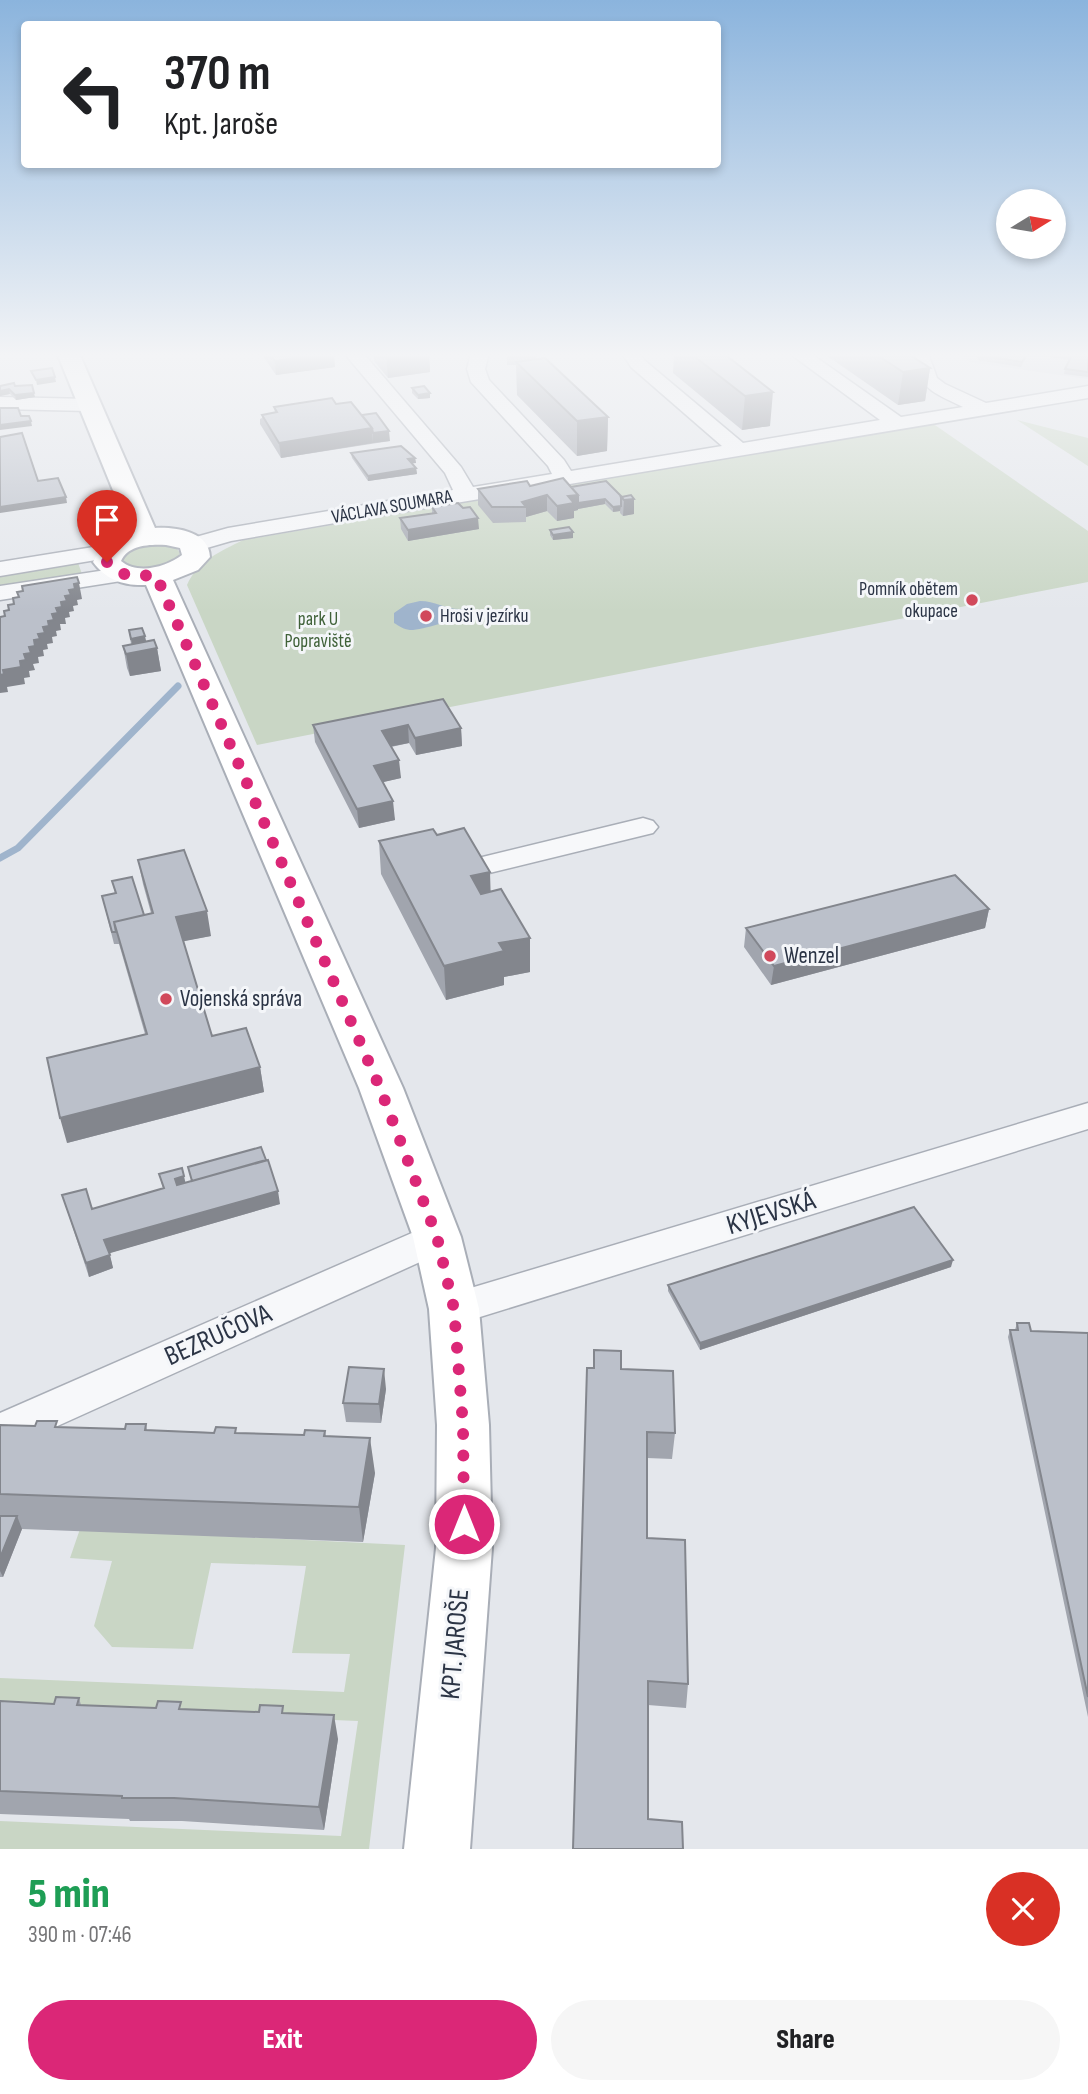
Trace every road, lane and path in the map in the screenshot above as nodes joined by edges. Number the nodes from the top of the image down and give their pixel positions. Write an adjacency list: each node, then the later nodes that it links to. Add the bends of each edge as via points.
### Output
1 (104, 439): 9 (street)
2 (427, 439): 8 (street, via 454,471)
3 (533, 439): 7 (street)
4 (727, 439): 6 (street)
5 (797, 439): 6 (street, VÁCLAVA SOUMARA)
6 (738, 449): 7 (street, VÁCLAVA SOUMARA)
7 (564, 478): 8 (street, VÁCLAVA SOUMARA)
8 (466, 494): 10 (street, VÁCLAVA SOUMARA, via 228,535)
9 (145, 537): 10 (street, via 174,537); 11 (street, via 131,540)
10 (194, 545): 11 (street, via 197,551 191,563 182,568)
11 (131, 567): 12 (street); 13 (street); 17 (street, KPT. JAROŠE, via 380,1088)
12 (0, 569)
13 (0, 593)
14 (643, 827): 15 (street)
15 (477, 867)
16 (1088, 1116): 18 (street, KYJEVSKÁ)
17 (437, 1237): 18 (street, KPT. JAROŠE); 19 (street, BEZRUČOVA)
18 (454, 1309): 20 (street, KPT. JAROŠE, via 463,1425 464,1548)
19 (0, 1433)
20 (437, 1849)

